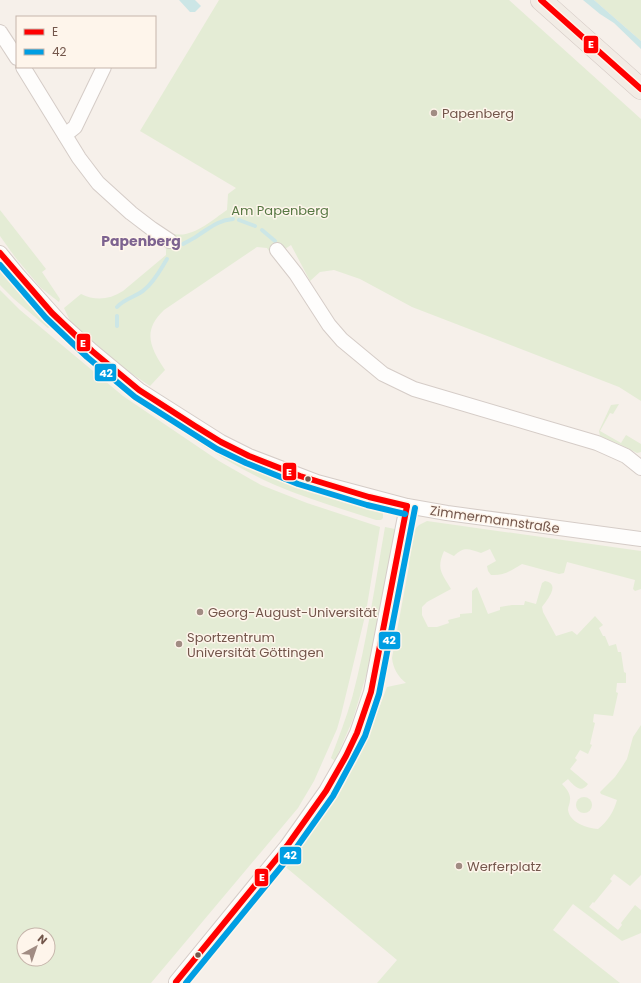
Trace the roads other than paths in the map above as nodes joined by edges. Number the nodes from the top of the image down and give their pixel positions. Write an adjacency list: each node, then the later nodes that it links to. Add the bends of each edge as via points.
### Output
1 (541, 0): 6 (main road)
2 (0, 32): 3 (street)
3 (16, 56)
4 (23, 68): 7 (street)
5 (104, 68): 7 (street, via 75,128)
6 (641, 89)
7 (65, 134): 8 (street, via 98,183 131,213)
8 (170, 241)
9 (277, 250): 11 (street, via 329,325 342,340 383,374 414,389 597,443 626,456)
10 (0, 252): 12 (street, Zimmermannstraße, via 52,314 92,351 139,390 221,442 300,476)
11 (641, 468)
12 (407, 506): 13 (street, Zimmermannstraße); 14 (street, via 372,692 357,733 326,792 276,859)
13 (641, 539)
14 (176, 982)

